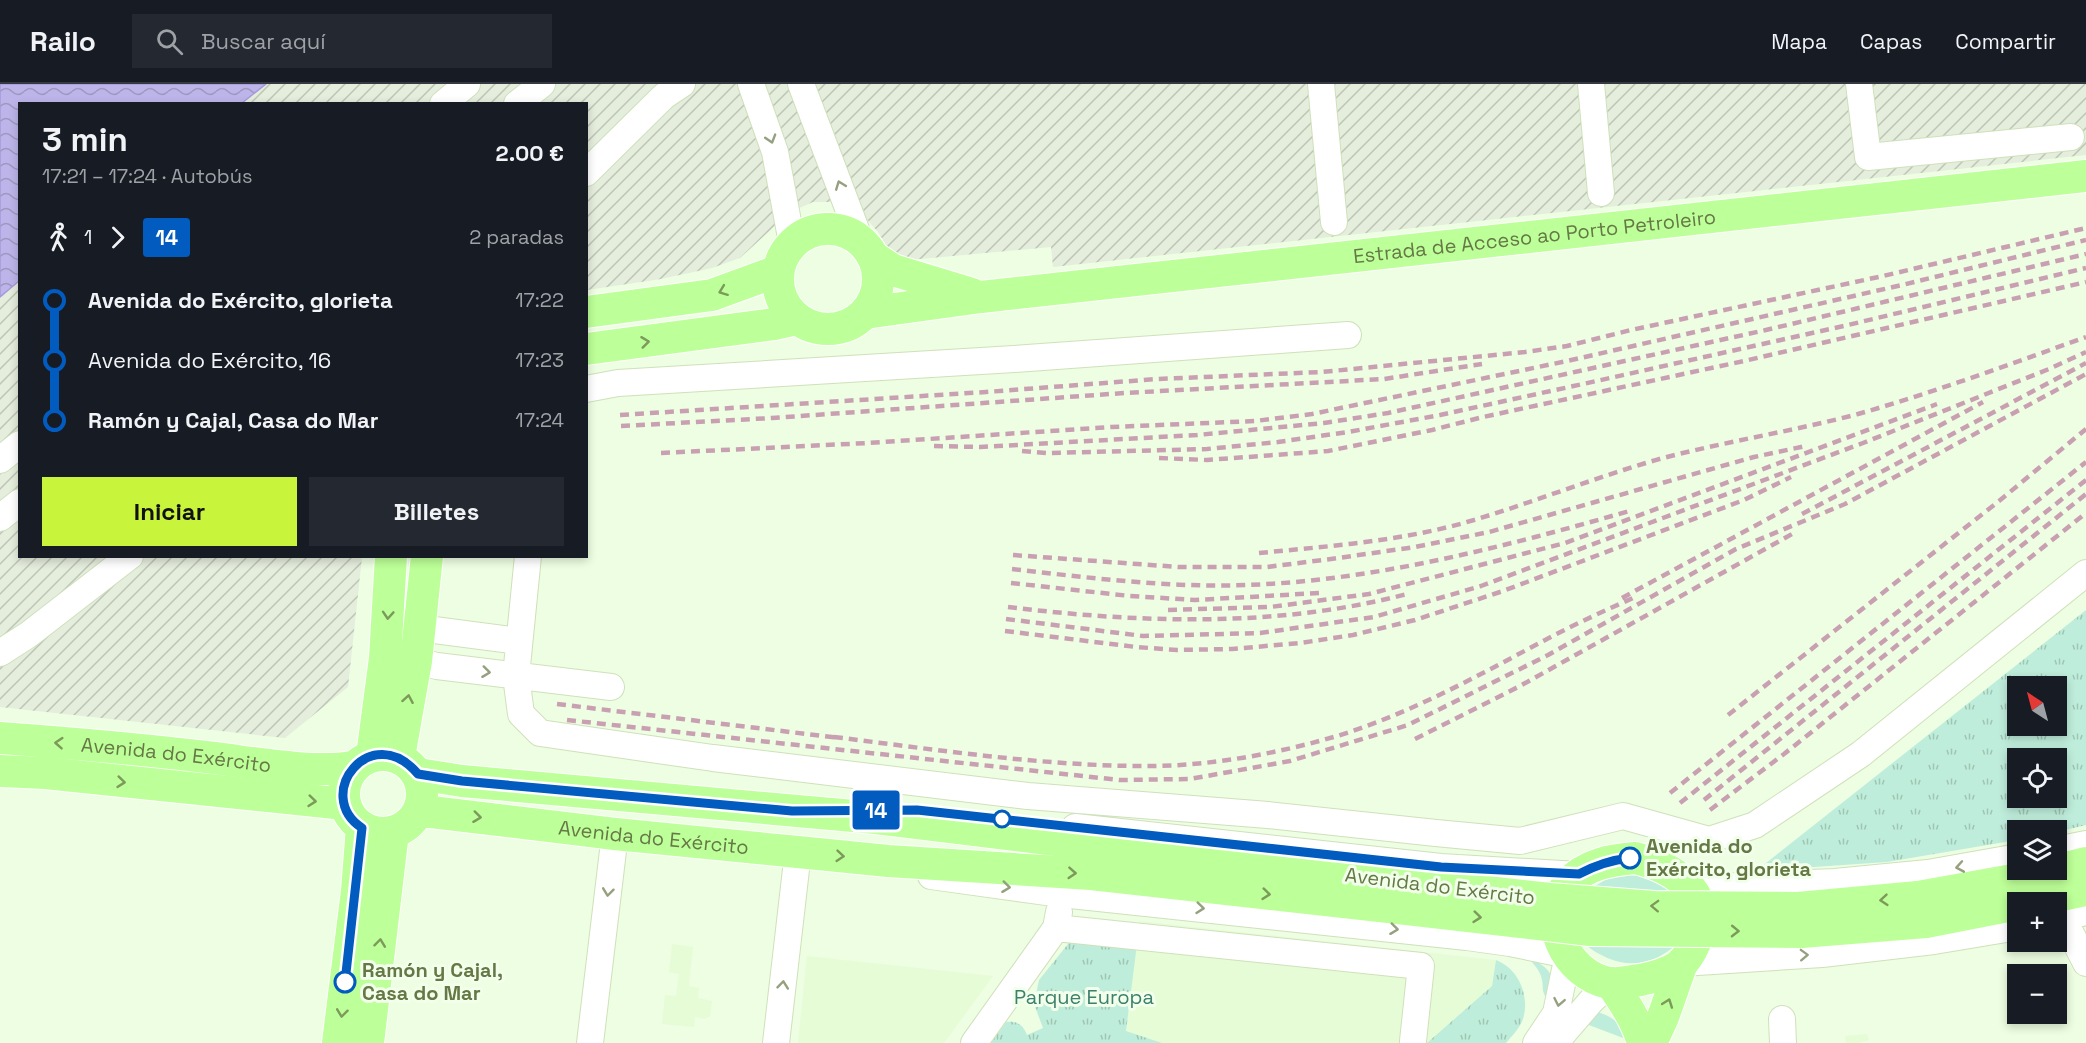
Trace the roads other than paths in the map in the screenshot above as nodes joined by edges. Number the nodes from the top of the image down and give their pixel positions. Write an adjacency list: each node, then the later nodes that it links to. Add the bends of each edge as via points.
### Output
1 (467, 84): 9 (street)
2 (542, 84): 10 (street)
3 (751, 84): 16 (street, one-way to 16, via 774,152)
4 (801, 84): 17 (street, one-way to 4)
5 (1321, 84): 15 (street)
6 (1591, 84): 14 (street)
7 (1859, 84): 11 (street, via 1868,157)
8 (671, 88): 12 (street)
9 (445, 102)
10 (520, 102)
11 (2071, 137)
12 (588, 171)
13 (2086, 176): 19 (main road, Estrada de Acceso ao Porto Petroleiro)
14 (1601, 193)
15 (1334, 222)
16 (792, 243): 17 (main road, Estrada de Acceso ao Porto Petroleiro, via 811,232 833,228 847,232); 18 (main road)
17 (867, 248): 19 (main road, Estrada de Acceso ao Porto Petroleiro, via 893,270); 21 (main road, via 878,271 878,286)
18 (778, 271): 20 (main road, one-way to 20, via 712,295); 22 (main road, via 781,297)
19 (981, 297): 21 (main road, Estrada de Acceso ao Porto Petroleiro)
20 (588, 312)
21 (865, 313): 22 (main road, Estrada de Acceso ao Porto Petroleiro, via 840,328 810,326)
22 (797, 319): 24 (main road, one-way to 22)
23 (1348, 335): 25 (street, via 618,383)
24 (588, 349)
25 (588, 389)
26 (18, 446): 27 (street)
27 (0, 460)
28 (18, 504): 29 (street)
29 (0, 518)
30 (127, 558): 37 (street)
31 (392, 558): 38 (main road, one-way to 38)
32 (427, 558): 35 (main road)
33 (528, 558): 36 (street)
34 (2086, 573): 40 (street, via 1862,754 1755,825 1708,840 1623,816 1520,841 1028,796 713,758 540,733 521,714)
35 (419, 628): 36 (street); 39 (main road)
36 (519, 641): 40 (street)
37 (0, 653)
38 (385, 658): 39 (main road); 43 (main road)
39 (416, 661): 40 (street, one-way to 40); 43 (main road, one-way to 39)
40 (516, 676): 41 (street)
41 (611, 687)
42 (0, 738): 43 (main road, Avenida do Exército, one-way to 42, via 339,770)
43 (385, 763): 45 (main road, Avenida do Exército, via 462,781); 46 (main road, via 423,792); 47 (main road, via 345,781)
44 (0, 771): 47 (main road, Avenida do Exército, one-way to 47, via 45,773)
45 (792, 811): 56 (street, Avenida do Exército, via 917,810 1441,867); 61 (main road, Avenida do Exército, via 888,819)
46 (418, 812): 48 (main road, via 409,824); 49 (main road, Avenida do Exército, one-way to 49)
47 (354, 816): 48 (main road, via 379,833); 72 (main road, one-way to 72, via 357,891)
48 (393, 832): 73 (main road, one-way to 48)
49 (615, 834): 52 (main road, Avenida do Exército); 74 (street, one-way to 74)
50 (2086, 844): 51 (street)
51 (2067, 848)
52 (798, 852): 54 (main road, Avenida do Exército, one-way to 54); 75 (street, one-way to 52)
53 (2007, 859): 57 (street, one-way to 57, via 1928,873 1835,882)
54 (888, 861): 59 (street, Avenida do Exército, one-way to 59, via 937,878); 61 (main road, Avenida do Exército, one-way to 61)
55 (2086, 863): 64 (main road, Avenida do Exército, one-way to 64)
56 (1579, 874): 57 (main road, via 1605,862 1635,858 1672,872); 67 (main road, via 1560,897 1556,914 1557,931)
57 (1691, 888): 68 (main road, via 1699,905 1701,926)
58 (2086, 890): 60 (main road)
59 (1061, 894): 65 (street); 67 (street, Avenida do Exército, one-way to 67, via 1510,943)
60 (2067, 894)
61 (1400, 895): 64 (main road, Avenida do Exército, bridge, via 1590,930)
62 (2007, 906): 64 (main road, Avenida do Exército, via 1926,922)
63 (2068, 916): 69 (street)
64 (1799, 920)
65 (1056, 928): 71 (street, via 1421,966); 76 (street)
66 (2007, 929): 68 (street, one-way to 66, via 1833,953)
67 (1568, 955): 70 (main road, via 1587,973); 77 (street, one-way to 77, via 1556,1013)
68 (1682, 963): 70 (main road, via 1648,978); 80 (main road, one-way to 68)
69 (2086, 963)
70 (1611, 983): 78 (street); 79 (main road, via 1629,1009)
71 (1413, 1041)
72 (338, 1043)
73 (368, 1043)
74 (590, 1043)
75 (776, 1043)
76 (974, 1043)
77 (1536, 1043)
78 (1555, 1043)
79 (1643, 1043)
80 (1650, 1043)

